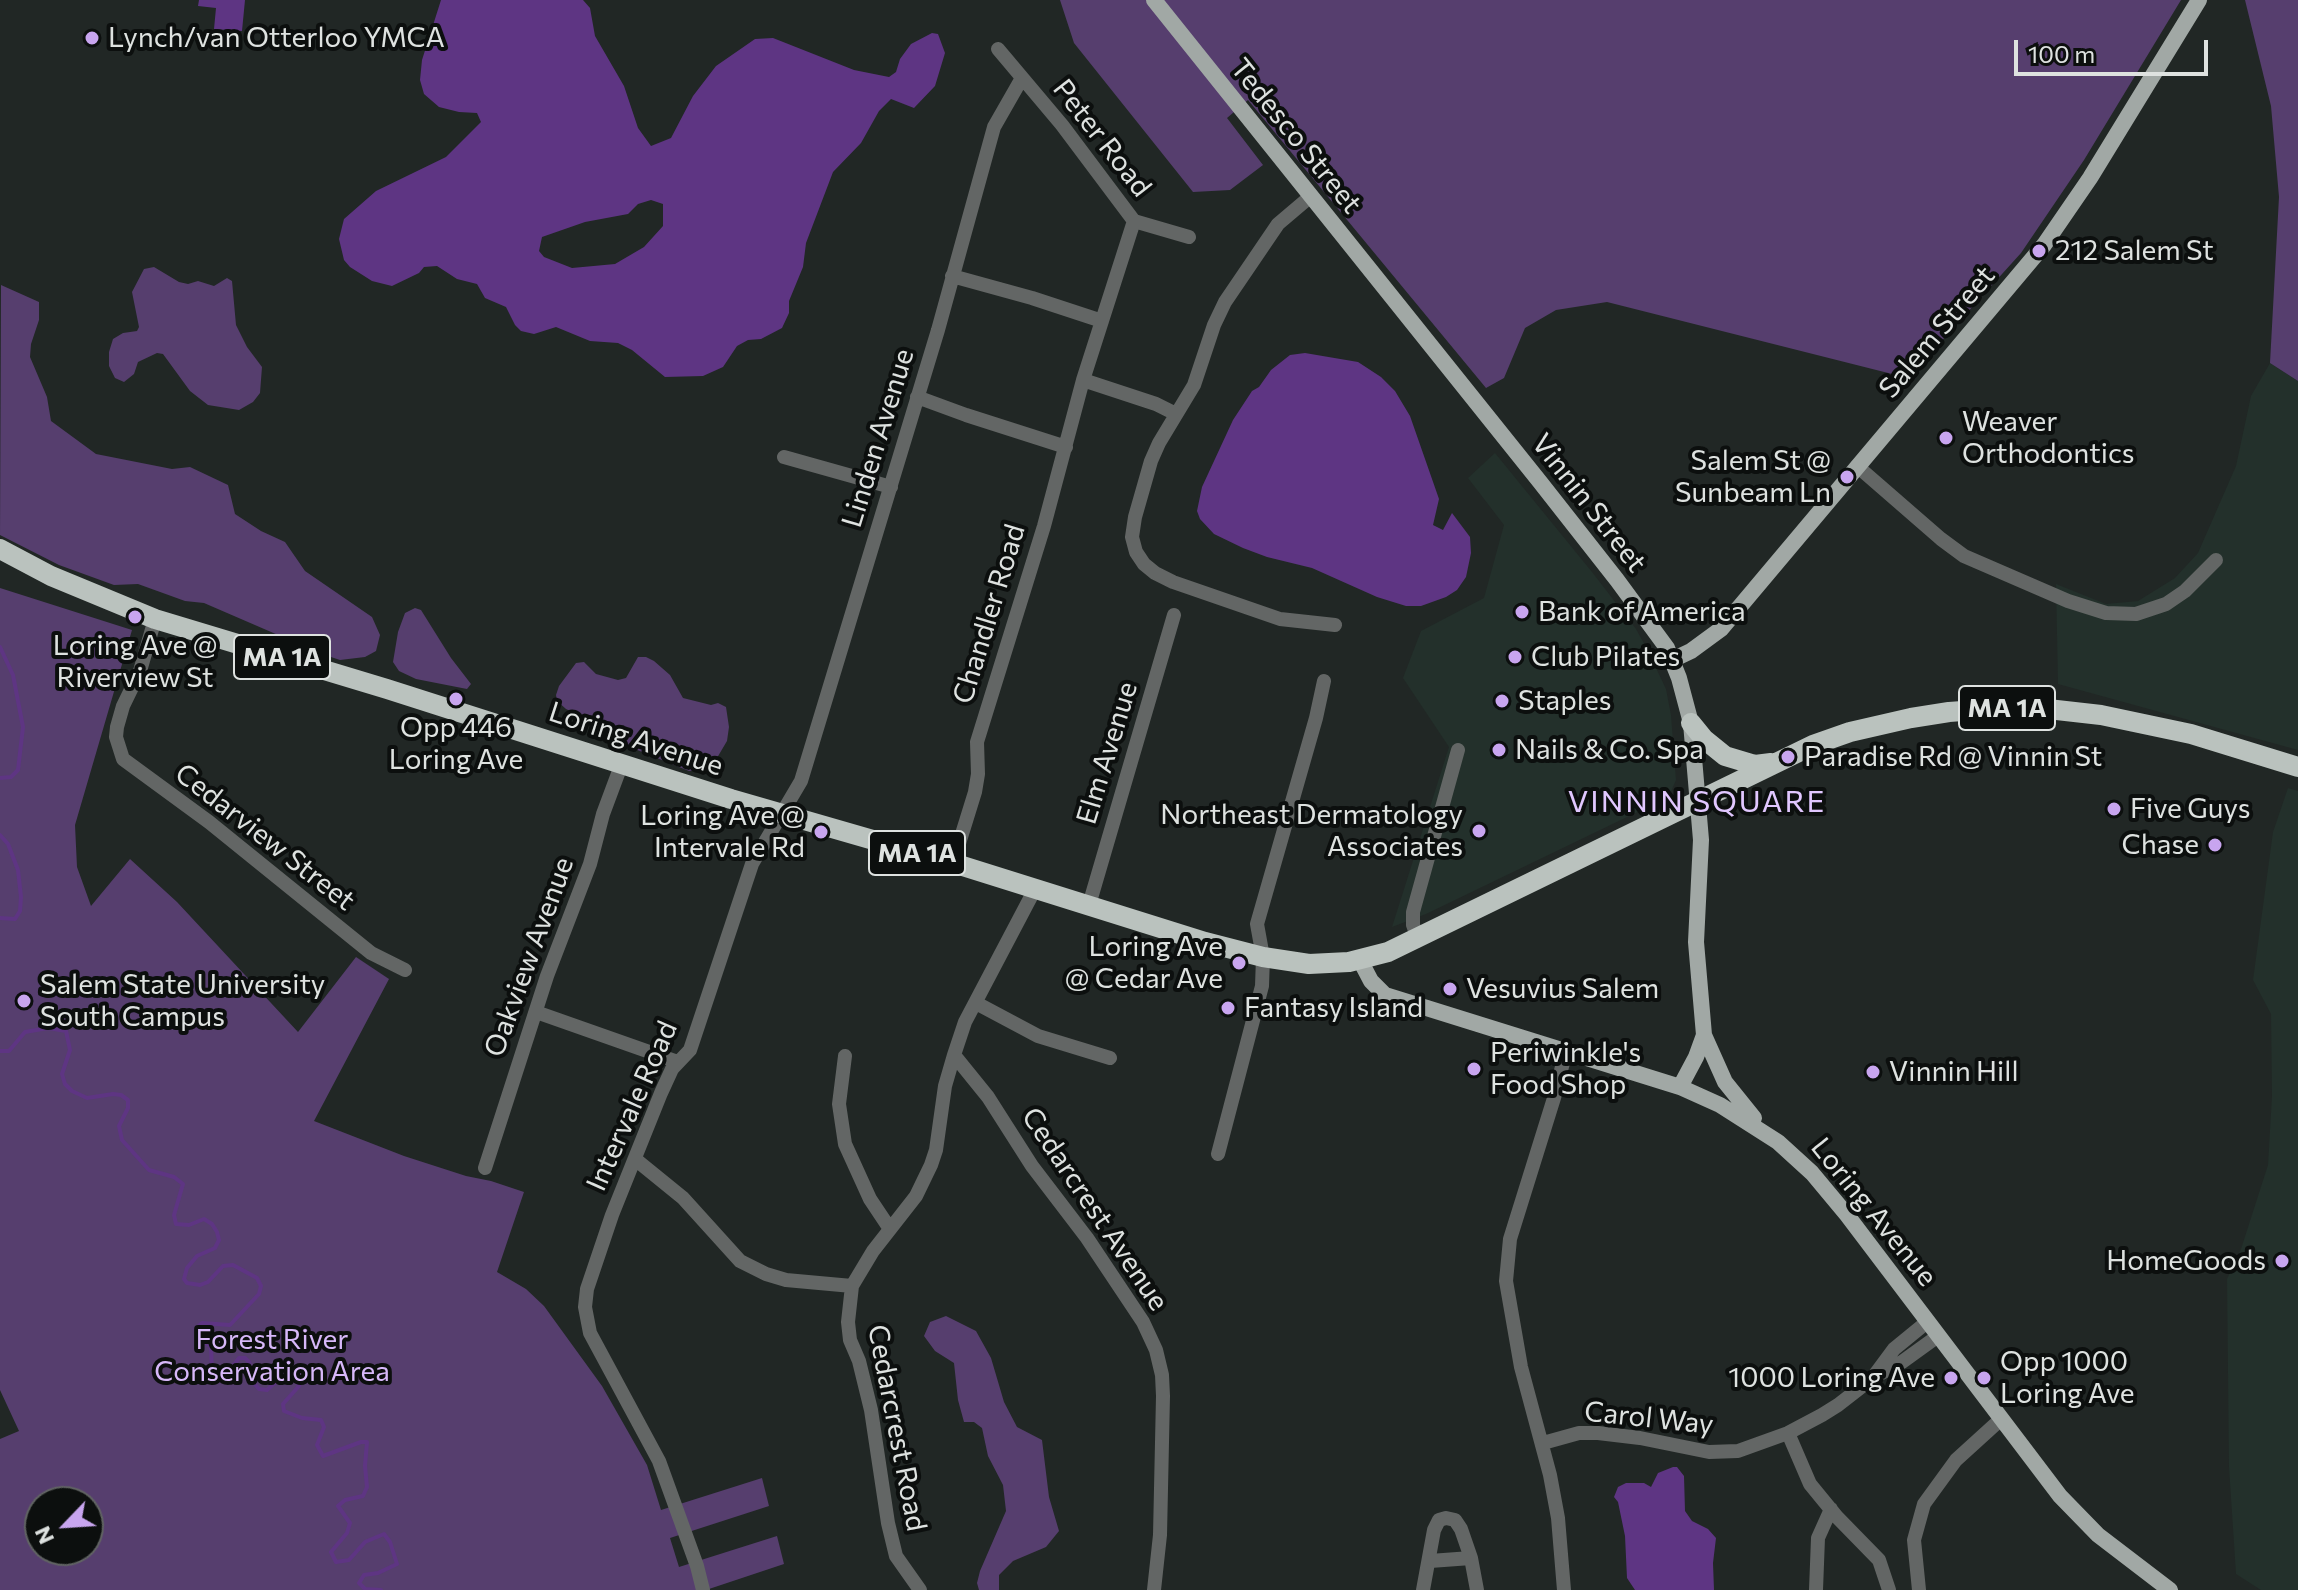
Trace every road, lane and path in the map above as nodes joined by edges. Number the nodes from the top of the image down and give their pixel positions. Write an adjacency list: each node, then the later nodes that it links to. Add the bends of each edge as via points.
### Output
1 (1154, 0): 5 (main road, Tedesco Street)
2 (2199, 0): 16 (main road, Salem Street, via 2044,245)
3 (998, 49): 4 (street, Peter Road)
4 (1022, 78): 6 (street, Peter Road); 8 (street, Linden Avenue, via 994,127)
5 (1311, 196): 9 (main road, Tedesco Street); 13 (street, via 1278,224 1225,302 1194,385)
6 (1134, 221): 7 (street, Peter Road); 10 (street, Chandler Road)
7 (1189, 237)
8 (952, 276): 10 (street); 12 (street, Linden Avenue)
9 (1398, 303): 23 (main road, Vinnin Street, via 1658,633)
10 (1102, 321): 11 (street, Chandler Road)
11 (1083, 380): 13 (street); 14 (street, Chandler Road)
12 (917, 397): 14 (street); 17 (street, Linden Avenue)
13 (1176, 414): 22 (street, via 1151,461 1135,517 1132,537 1144,564 1173,582 1280,619)
14 (1066, 447): 32 (street, Chandler Road, via 977,742 975,792)
15 (784, 457): 17 (street)
16 (1857, 466): 19 (street, via 1964,556 2106,613 2136,614 2166,604); 23 (main road, Salem Street, via 1721,629)
17 (891, 487): 31 (street, Linden Avenue, via 801,781)
18 (0, 549): 21 (highway, Loring Avenue / MA 1A)
19 (2216, 560)
20 (1174, 615): 34 (street, Elm Avenue)
21 (155, 619): 28 (highway, Loring Avenue / MA 1A); 38 (street, Cedarview Street, via 117,727 123,759 371,953)
22 (1335, 625)
23 (1672, 660): 25 (main road, Vinnin Street)
24 (1324, 681): 36 (street, via 1257,924)
25 (1691, 723): 27 (highway, via 1714,749 1733,760 1755,765); 30 (main road, Vinnin Street)
26 (1458, 750): 35 (street, via 1413,912)
27 (1783, 760): 29 (highway, MA 1A, via 1837,736 1911,718 2039,708 2163,727); 30 (highway, MA 1A)
28 (622, 763): 31 (highway, Loring Avenue / MA 1A); 40 (street, Oakview Avenue)
29 (2298, 767)
30 (1698, 803): 35 (highway, MA 1A); 41 (main road, Vinnin Street, via 1696,942)
31 (782, 813): 32 (highway, Loring Avenue / MA 1A); 46 (street, Intervale Road, via 752,864 690,1050)
32 (953, 863): 33 (highway, Loring Avenue / MA 1A)
33 (1035, 889): 34 (highway, Loring Avenue / MA 1A); 39 (street)
34 (1089, 905): 36 (highway, Loring Avenue / MA 1A)
35 (1418, 939): 37 (highway, MA 1A)
36 (1263, 957): 37 (highway, MA 1A, via 1309,964); 49 (street, via 1262,986)
37 (1360, 960): 42 (main road, Loring Avenue, via 1385,995)
38 (405, 970)
39 (976, 1003): 43 (street); 45 (street, via 1038,1036)
40 (536, 1012): 46 (street); 51 (street, Oakview Avenue)
41 (1704, 1035): 47 (main road, Vinnin Street); 48 (main road, via 1734,1096)
42 (1566, 1051): 47 (main road, Loring Avenue); 59 (street, via 1507,1261 1521,1367)
43 (954, 1055): 52 (street, Cedarcrest Road, via 931,1165 916,1196); 65 (street, Cedarcrest Avenue, via 1087,1238 1156,1350 1163,1396)
44 (845, 1056): 52 (street, via 839,1104 845,1144)
45 (1110, 1058)
46 (678, 1062): 50 (street, Intervale Road)
47 (1680, 1087): 48 (main road, Loring Avenue)
48 (1778, 1142): 54 (main road, Loring Avenue, via 1828,1192)
49 (1218, 1154)
50 (635, 1159): 53 (street, via 683,1198 740,1261 786,1280); 63 (street, Intervale Road, via 593,1268 585,1307 590,1333 659,1461)
51 (485, 1168)
52 (890, 1229): 53 (street, Cedarcrest Road)
53 (852, 1286): 64 (street, Cedarcrest Road, via 850,1340 871,1410 888,1523 896,1556)
54 (1927, 1322): 55 (main road, Loring Avenue); 56 (street, Carol Way, via 1894,1349)
55 (1938, 1336): 56 (street, Carol Way); 57 (main road, Loring Avenue)
56 (1874, 1377): 58 (street, Carol Way)
57 (2000, 1420): 71 (street, via 1956,1460 1924,1504 1914,1540); 72 (main road, Loring Avenue, via 2086,1524)
58 (1788, 1433): 59 (street, Carol Way, via 1738,1451 1709,1452 1598,1433); 60 (street, via 1810,1484)
59 (1543, 1443): 68 (street, via 1558,1518)
60 (1831, 1509): 69 (street, via 1818,1538); 70 (street, via 1879,1560)
61 (1471, 1558): 62 (street); 62 (street, via 1459,1524 1446,1518 1434,1530); 67 (street)
62 (1430, 1561): 66 (street)
63 (703, 1590)
64 (920, 1590)
65 (1154, 1590)
66 (1423, 1590)
67 (1477, 1590)
68 (1564, 1590)
69 (1816, 1590)
70 (1889, 1590)
71 (1919, 1590)
72 (2170, 1590)

